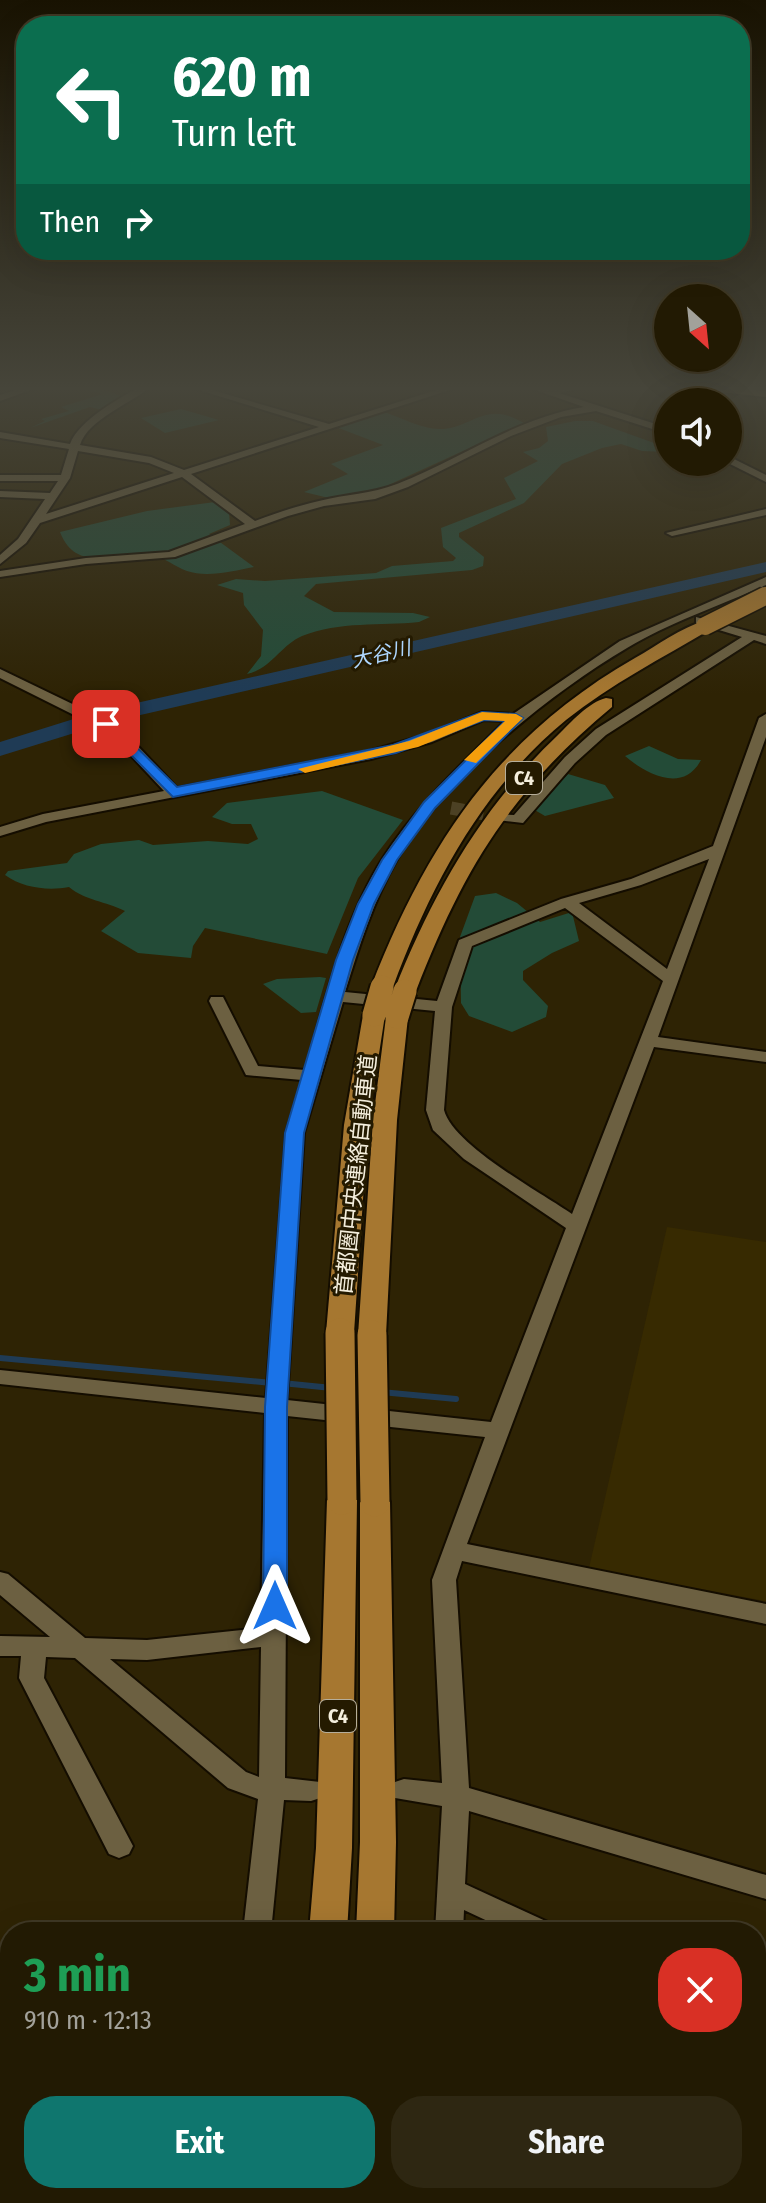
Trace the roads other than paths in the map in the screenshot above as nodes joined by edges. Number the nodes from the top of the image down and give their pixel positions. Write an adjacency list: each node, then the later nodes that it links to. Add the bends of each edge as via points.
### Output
1 (56, 489): 6 (street)
2 (134, 489): 8 (street)
3 (204, 489): 9 (street)
4 (394, 489): 9 (street)
5 (0, 494): 6 (street)
6 (52, 496): 8 (street)
7 (766, 512): 10 (street)
8 (37, 520): 12 (street)
9 (252, 524): 14 (street, via 171,555)
10 (672, 533)
11 (0, 539): 12 (street)
12 (18, 545): 13 (street)
13 (0, 561)
14 (0, 574)
15 (766, 581): 18 (street)
16 (766, 595): 20 (highway, 首都圏中央連絡自動車道 / C4, bridge)
17 (766, 607): 20 (highway, 首都圏中央連絡自動車道 / C4)
18 (685, 616): 21 (street); 23 (street, via 592,663)
19 (766, 623): 21 (street)
20 (712, 628): 37 (highway, 首都圏中央連絡自動車道 / C4, bridge, via 583,720 510,792 469,848 394,989)
21 (754, 636): 29 (street, via 601,732 518,820)
22 (0, 673): 26 (street, via 115,730)
23 (516, 718): 26 (street, via 482,716 383,752); 27 (street)
24 (766, 718): 25 (street)
25 (762, 739): 31 (street)
26 (173, 792): 30 (street)
27 (429, 805): 28 (street); 34 (street, via 389,860 366,904)
28 (451, 808)
29 (501, 817)
30 (0, 832)
31 (720, 849): 32 (street); 33 (street)
32 (567, 902): 33 (street); 36 (street, via 465,943)
33 (671, 979): 38 (street)
34 (336, 996): 36 (street); 40 (street)
35 (217, 1001): 40 (street, via 252,1071)
36 (444, 1007): 41 (street, via 435,1110 439,1126 471,1155)
37 (385, 1016): 45 (highway, 首都圏中央連絡自動車道 / C4, bridge, via 384,1135); 45 (highway, 首都圏中央連絡自動車道 / C4, bridge, via 356,1125 340,1333)
38 (648, 1041): 39 (street); 41 (street)
39 (766, 1057)
40 (312, 1076): 43 (street, via 295,1133)
41 (578, 1227): 44 (street)
42 (0, 1377): 43 (street)
43 (276, 1407): 44 (street); 49 (street)
44 (499, 1431): 46 (street)
45 (358, 1501): 61 (highway, 首都圏中央連絡自動車道 / C4); 62 (highway, 首都圏中央連絡自動車道 / C4, via 378,1842)
46 (453, 1550): 48 (street); 56 (street, via 444,1580)
47 (0, 1581): 52 (street)
48 (766, 1614)
49 (275, 1636): 52 (street, via 147,1650); 53 (street)
50 (0, 1646): 51 (street)
51 (35, 1646): 52 (street); 57 (street, via 31,1678)
52 (80, 1648): 53 (street, via 237,1780)
53 (272, 1789): 54 (street); 60 (street)
54 (311, 1790)
55 (404, 1790): 56 (street)
56 (456, 1796): 58 (street); 59 (street)
57 (119, 1846)
58 (766, 1887)
59 (452, 1891): 63 (street); 64 (street)
60 (258, 1922)
61 (329, 1922)
62 (375, 1922)
63 (450, 1922)
64 (519, 1922)

